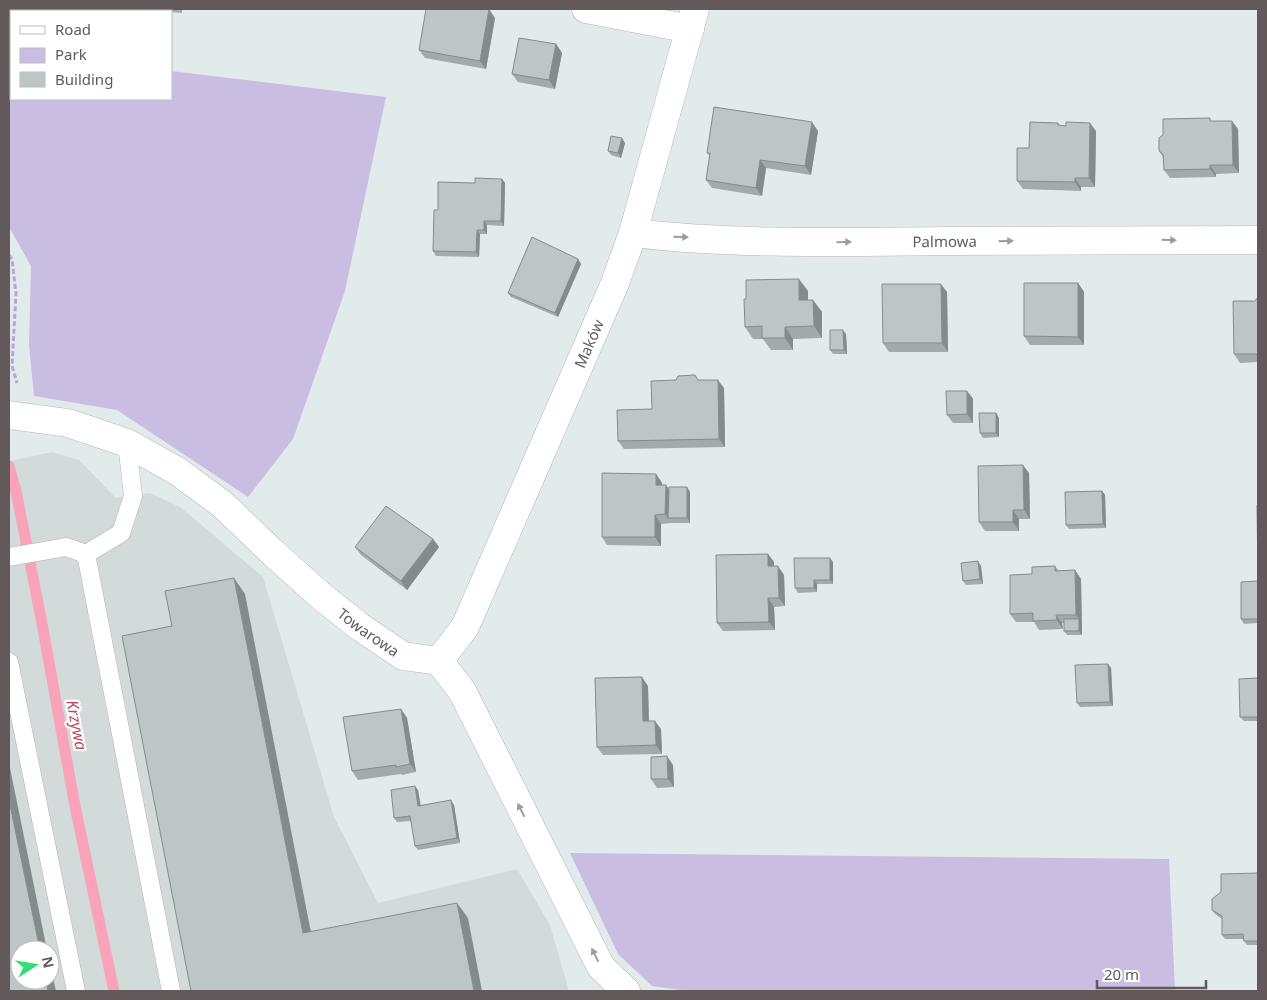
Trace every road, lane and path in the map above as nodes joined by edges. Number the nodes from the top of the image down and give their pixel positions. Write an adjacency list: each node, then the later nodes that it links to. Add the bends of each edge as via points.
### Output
1 (586, 9): 2 (street)
2 (693, 19): 3 (street, Maków)
3 (633, 233): 4 (street, Palmowa, one-way to 4, via 814,243); 10 (street, Maków, via 611,292 465,627)
4 (1258, 240)
5 (9, 255): 6 (path, via 16,294 12,366 22,399)
6 (14, 415): 7 (street, Towarowa, via 68,424)
7 (127, 443): 8 (lane, via 133,496 121,533); 10 (street, Towarowa, via 177,471 222,504 321,596 360,627 403,656)
8 (86, 554): 9 (lane, via 66,547); 13 (lane)
9 (9, 557)
10 (439, 661): 14 (street, one-way to 10, via 601,967 462,692)
11 (9, 662): 12 (lane)
12 (76, 991)
13 (171, 991)
14 (626, 991)

